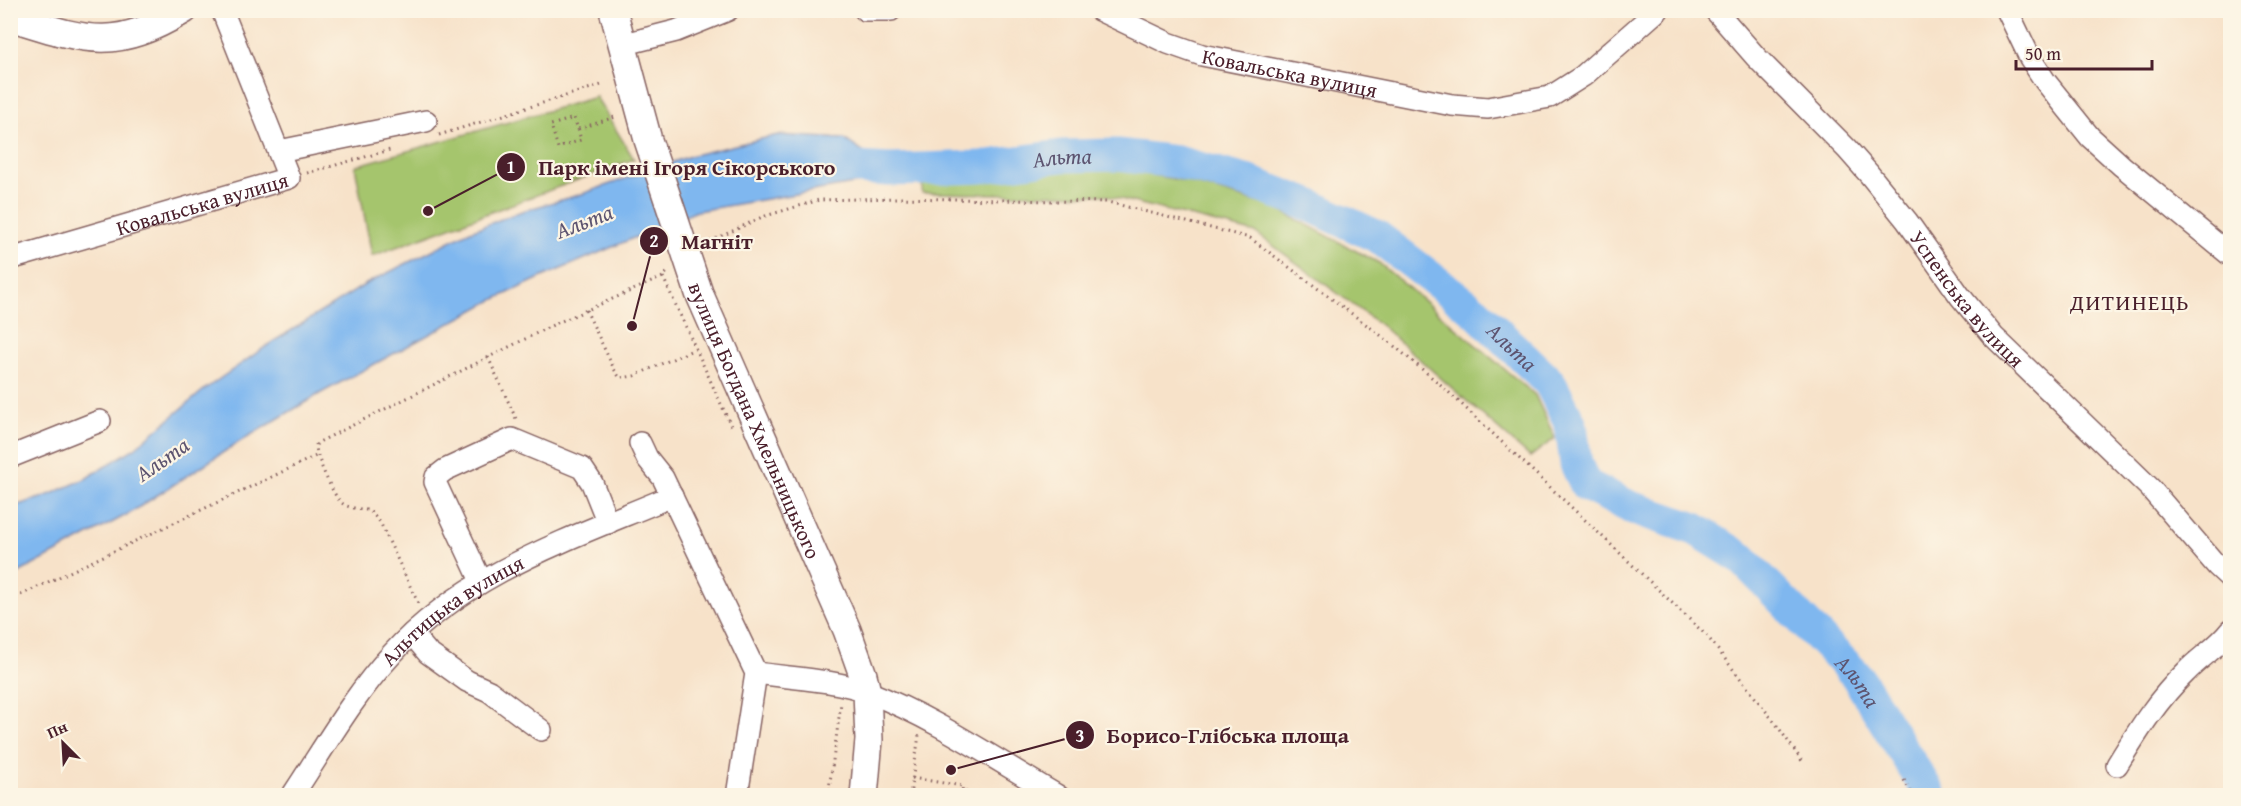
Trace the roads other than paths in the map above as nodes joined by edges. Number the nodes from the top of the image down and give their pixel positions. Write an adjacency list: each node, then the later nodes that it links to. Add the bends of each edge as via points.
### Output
1 (184, 10): 11 (main road, via 138,33 107,40 81,38)
2 (222, 10): 14 (street, Ковальська вулиця)
3 (613, 10): 12 (main road, вулиця Богдана Хмельницького)
4 (728, 10): 12 (street, via 676,31)
5 (865, 10): 6 (street)
6 (891, 10)
7 (1658, 10): 10 (street, Ковальська вулиця, via 1558,93 1542,100 1488,108 1452,105 1202,55 1168,43)
8 (1715, 10): 22 (street, Успенська вулиця, via 1848,149 1907,220 1993,336 2150,488)
9 (2007, 10): 15 (street, via 2040,73 2090,137)
10 (1112, 13)
11 (10, 17)
12 (621, 45): 27 (main road, вулиця Богдана Хмельницького, via 648,140 689,243 712,326 847,630 860,666)
13 (431, 129): 14 (street)
14 (279, 151): 16 (street, Ковальська вулиця, via 289,178)
15 (2230, 255)
16 (10, 259)
17 (100, 421): 19 (street)
18 (640, 443): 20 (street)
19 (10, 457)
20 (672, 496): 21 (street, Альтицька вулиця); 26 (street)
21 (608, 523): 23 (street, Альтицька вулиця, via 520,560); 23 (street, via 582,468 512,439 436,477 438,489)
22 (2230, 578)
23 (482, 581): 24 (street, Альтицька вулиця)
24 (419, 628): 28 (street, via 428,653); 30 (street, Альтицька вулиця, via 391,654 364,688)
25 (2230, 631): 29 (street, via 2153,708)
26 (756, 673): 27 (street); 31 (street)
27 (854, 689): 32 (main road, вулиця Богдана Хмельницького, via 869,740); 33 (street, via 922,717)
28 (542, 730)
29 (2118, 765)
30 (292, 795)
31 (737, 795)
32 (864, 795)
33 (1058, 795)

